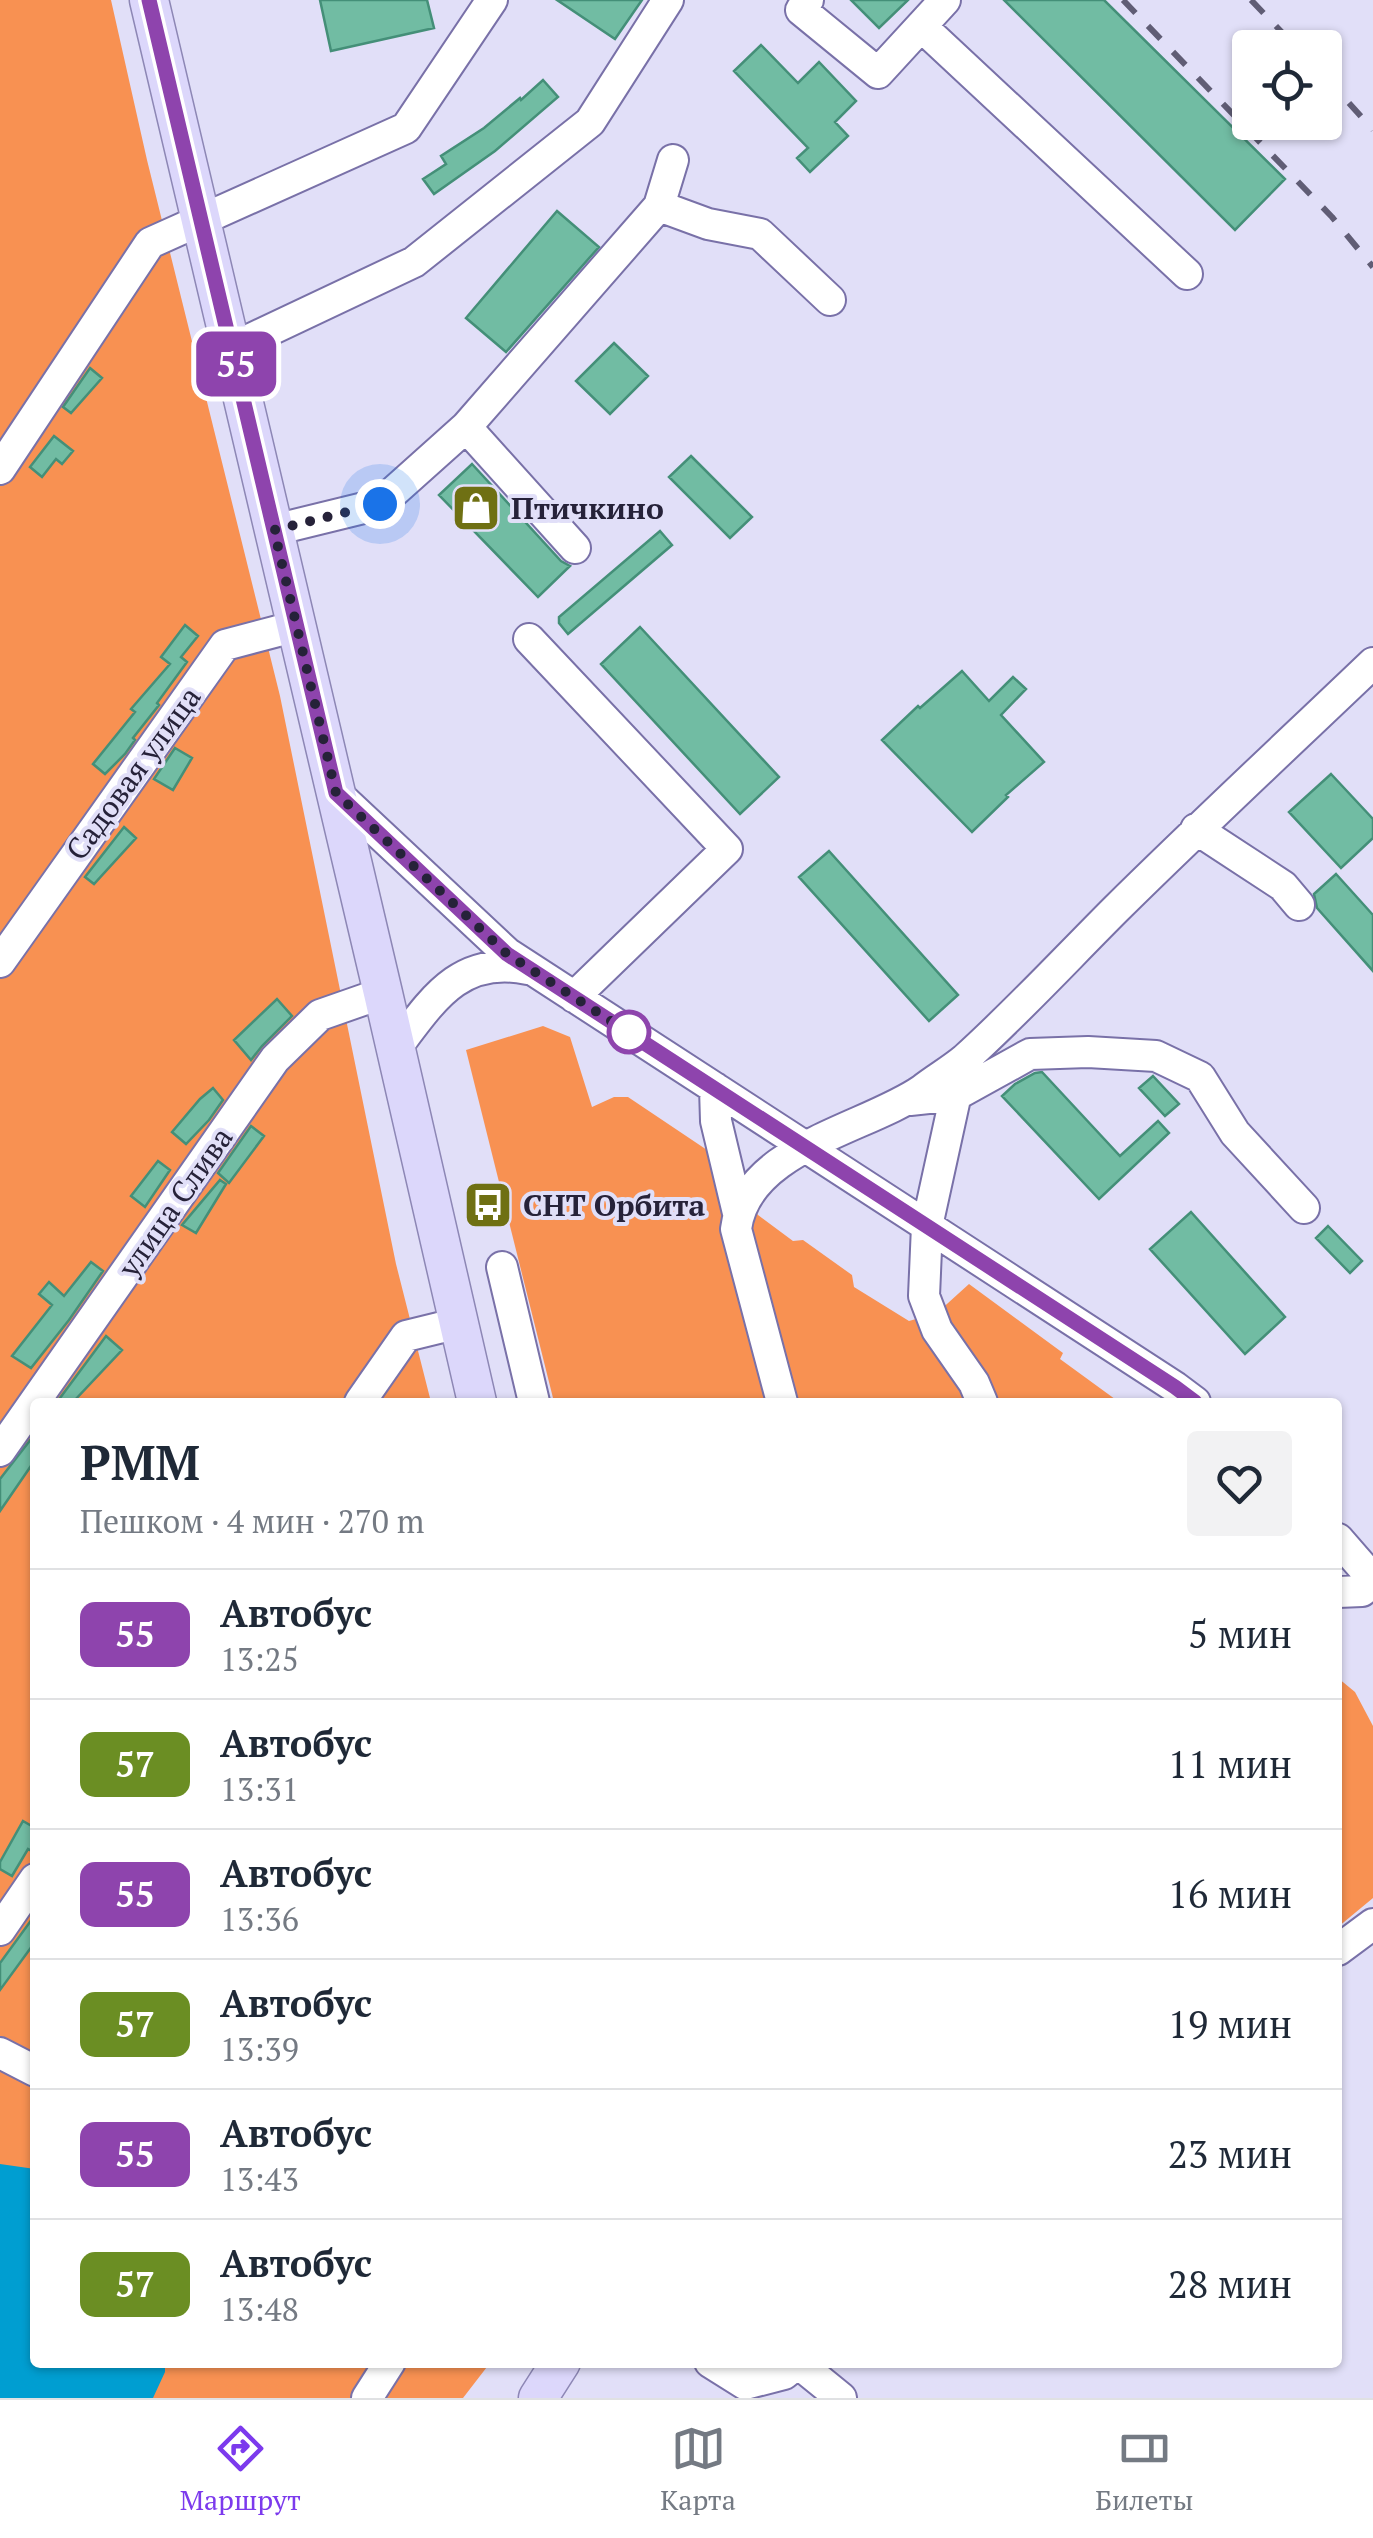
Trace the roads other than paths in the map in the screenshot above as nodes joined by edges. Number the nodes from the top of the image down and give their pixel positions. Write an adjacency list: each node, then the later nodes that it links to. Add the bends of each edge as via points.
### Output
1 (149, 0): 9 (main road)
2 (492, 0): 9 (street, via 406,128)
3 (668, 0): 12 (street, via 590,122 414,262)
4 (808, 0): 6 (street, via 801,10 878,72)
5 (945, 0): 6 (street)
6 (921, 26): 10 (street)
7 (672, 160): 8 (street)
8 (659, 206): 11 (street, via 760,234); 13 (street)
9 (201, 222): 12 (main road); 14 (street, via 150,243)
10 (1187, 274)
11 (830, 300)
12 (232, 348): 15 (main road)
13 (466, 427): 15 (street, via 380,504); 16 (street)
14 (0, 469)
15 (274, 530): 17 (main road)
16 (575, 548)
17 (296, 626): 20 (main road); 23 (street, Садовая улица, via 225,645)
18 (529, 638): 26 (street, via 727,849)
19 (1373, 663): 21 (street)
20 (336, 793): 24 (street, via 507,954); 25 (main road)
21 (1196, 829): 22 (street, via 1283,886); 28 (street)
22 (1299, 904)
23 (0, 962)
24 (532, 969): 26 (street); 27 (street, via 479,968 453,982)
25 (384, 993): 27 (main road); 38 (street, улица Слива, via 320,1015 275,1059)
26 (574, 997): 29 (street)
27 (396, 1048): 37 (main road)
28 (963, 1060): 30 (street); 31 (street)
29 (715, 1088): 32 (street); 34 (street, via 716,1122)
30 (956, 1095): 31 (street); 33 (street, via 1030,1054 1156,1056 1200,1077 1235,1133); 35 (street)
31 (907, 1100): 32 (street)
32 (806, 1147): 34 (street, via 768,1172); 35 (street)
33 (1304, 1208)
34 (738, 1213): 42 (street, via 736,1229)
35 (927, 1226): 43 (street, via 926,1304); 44 (street)
36 (502, 1267): 41 (street)
37 (459, 1323): 39 (street, via 406,1336); 40 (main road)
38 (37, 1398)
39 (363, 1398)
40 (476, 1398)
41 (533, 1398)
42 (781, 1398)
43 (980, 1398)
44 (1189, 1398)
45 (30, 1408): 46 (street, улица Слива)
46 (0, 1451)
47 (1342, 1544): 48 (street)
48 (1373, 1580): 49 (street, via 1362,1590)
49 (1342, 1592)
50 (30, 1885): 52 (street)
51 (1373, 1924): 53 (street)
52 (0, 1930)
53 (1342, 1947)
54 (0, 2053): 55 (street)
55 (30, 2068)
56 (386, 2368): 61 (street)
57 (557, 2368): 62 (main road)
58 (719, 2368): 59 (street, via 744,2384)
59 (792, 2368)
60 (804, 2368): 63 (street)
61 (368, 2398)
62 (538, 2398)
63 (840, 2398)

